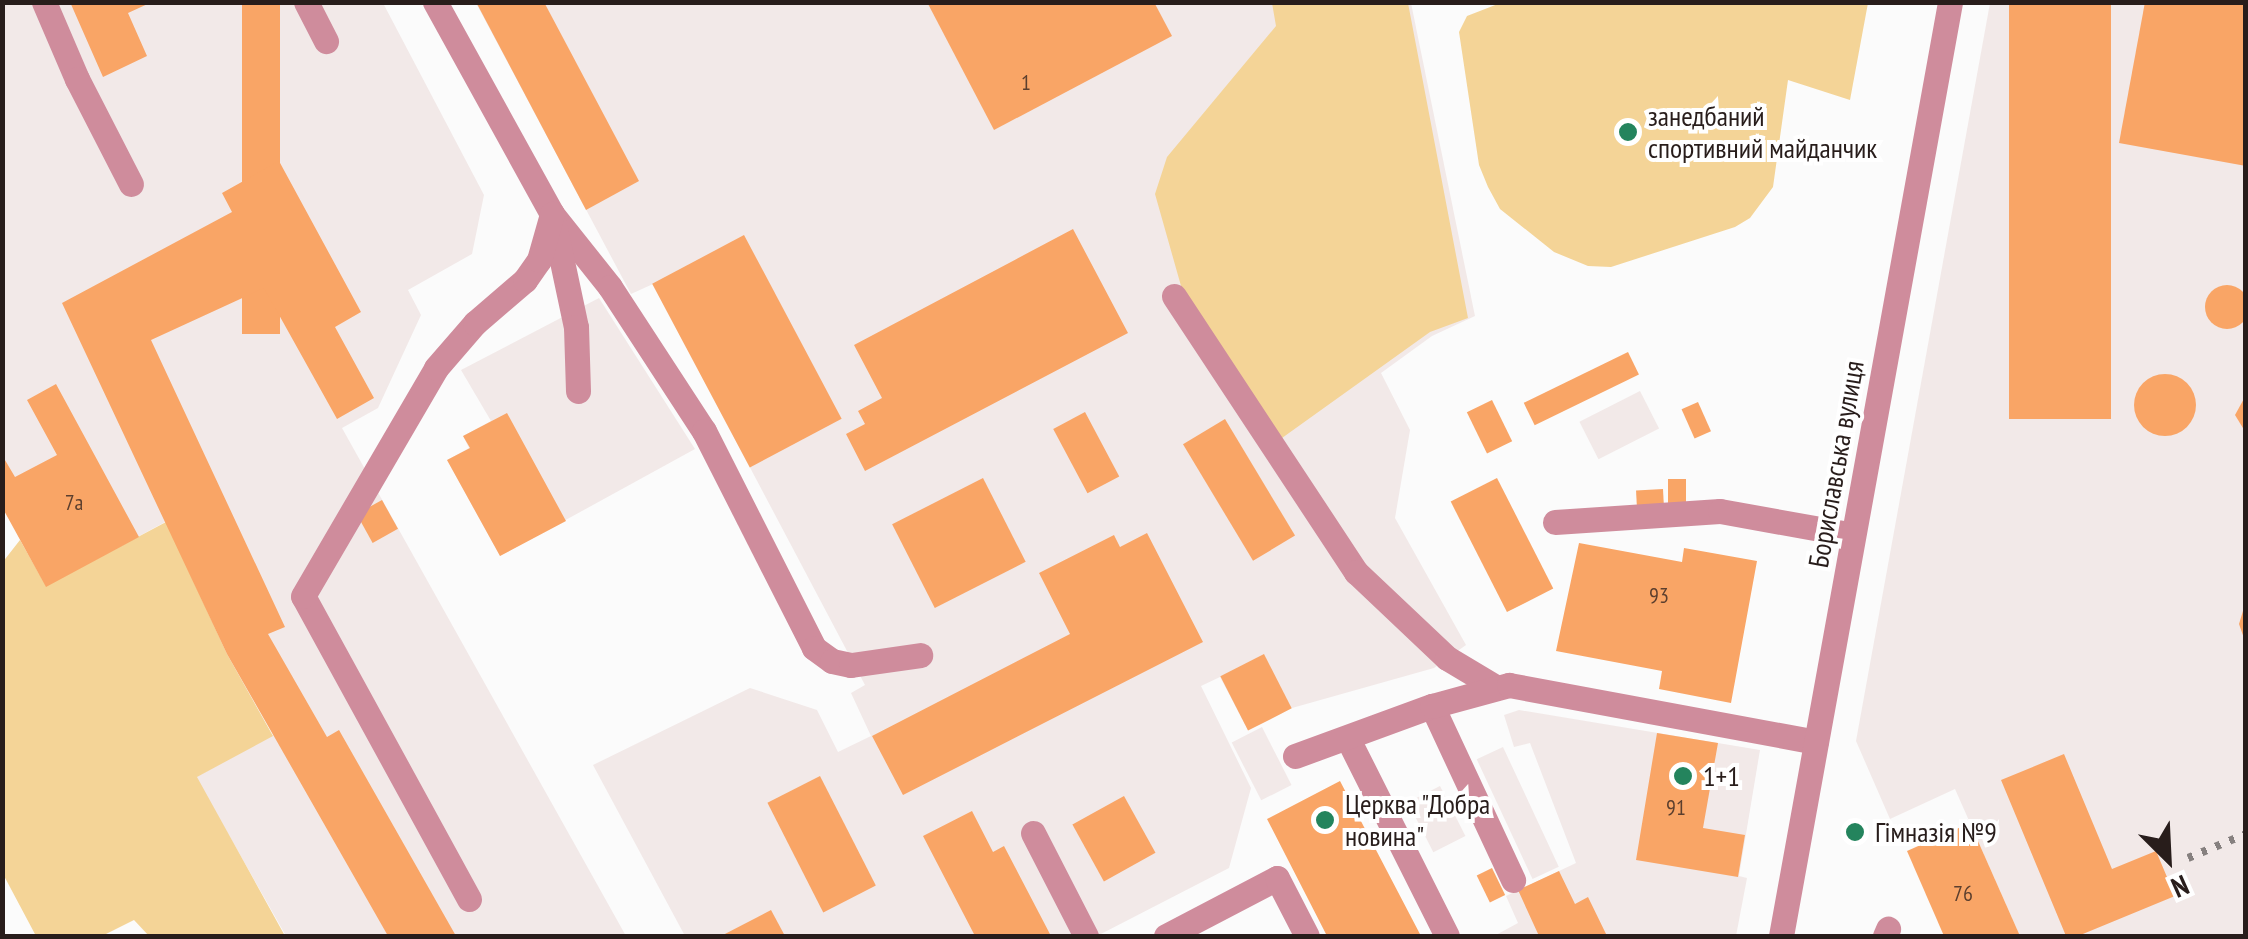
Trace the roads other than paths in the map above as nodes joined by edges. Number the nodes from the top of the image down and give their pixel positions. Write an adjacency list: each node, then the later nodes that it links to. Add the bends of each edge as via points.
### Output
1 (44, 2): 6 (street)
2 (306, 2): 5 (street)
3 (435, 2): 7 (street)
4 (1950, 2): 11 (street, Бориславська вулиця)
5 (326, 40)
6 (131, 184)
7 (552, 214): 9 (street, via 576,327); 12 (street, via 610,287 704,431 814,648 851,666); 20 (street, via 539,260 436,368 304,596)
8 (1174, 296): 13 (street, via 1356,572 1448,658)
9 (578, 390)
10 (1556, 522): 11 (street, via 1720,511)
11 (1853, 535): 16 (street, Бориславська вулиця)
12 (920, 655)
13 (1494, 686): 14 (street); 16 (street)
14 (1432, 706): 15 (street); 19 (street)
15 (1348, 739): 17 (street); 24 (street)
16 (1816, 742): 25 (street, Бориславська вулиця)
17 (1295, 756)
18 (1033, 833): 21 (street)
19 (1514, 880)
20 (470, 899)
21 (1086, 936)
22 (1166, 936): 23 (street, via 1277,878)
23 (1307, 936)
24 (1447, 936)
25 (1781, 936)

